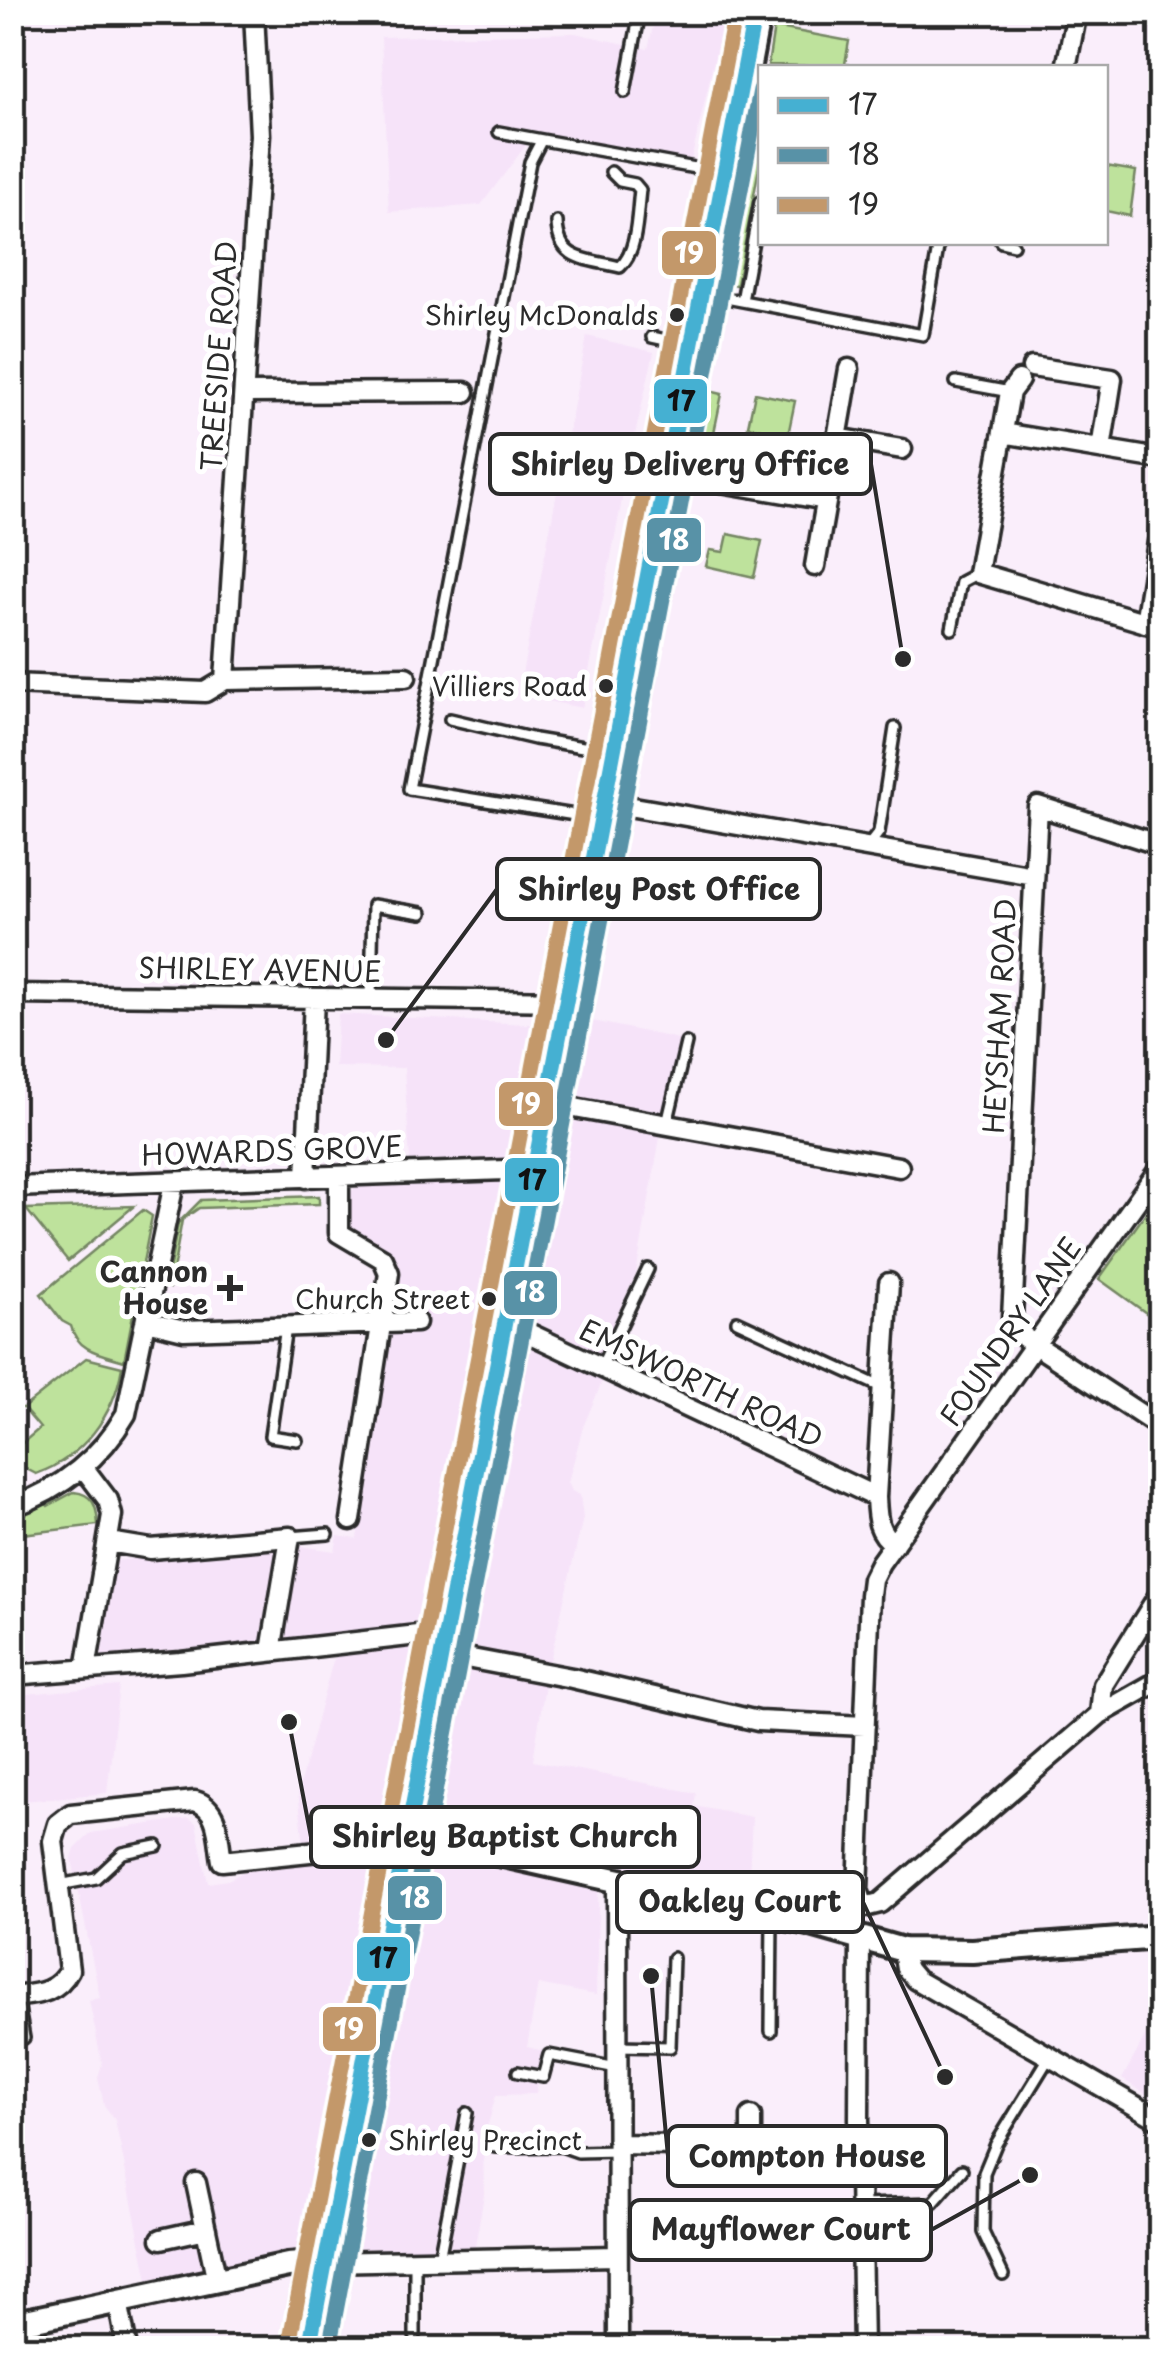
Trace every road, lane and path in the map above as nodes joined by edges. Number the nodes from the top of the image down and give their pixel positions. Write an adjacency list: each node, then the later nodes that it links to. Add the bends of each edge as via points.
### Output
1 (254, 12): 22 (street, TREESIDE ROAD, via 260,134)
2 (640, 12): 7 (lane)
3 (755, 12): 6 (main road)
4 (1077, 12): 5 (street)
5 (1067, 65)
6 (752, 69): 11 (main road)
7 (625, 92)
8 (499, 132): 9 (lane)
9 (541, 140): 11 (lane); 42 (lane, via 530,162 409,789)
10 (610, 172): 13 (lane, via 640,190 624,265 570,255 557,238)
11 (724, 173): 15 (main road)
12 (758, 213): 16 (lane)
13 (557, 222)
14 (938, 245): 16 (lane, via 923,335)
15 (701, 294): 16 (lane); 18 (main road)
16 (742, 301)
17 (652, 337): 18 (lane)
18 (692, 346): 29 (main road)
19 (849, 369): 25 (street)
20 (1020, 380): 21 (lane); 24 (street); 27 (street, via 1113,371)
21 (956, 382)
22 (245, 392): 23 (street); 37 (street, TREESIDE ROAD)
23 (465, 392)
24 (1003, 433): 27 (street); 33 (street)
25 (837, 438): 26 (street); 30 (street)
26 (902, 449)
27 (1102, 449): 28 (street)
28 (1160, 458)
29 (668, 473): 30 (street); 41 (main road)
30 (826, 500): 32 (street)
31 (1160, 529): 34 (street)
32 (815, 566)
33 (978, 573): 34 (street); 35 (lane, via 961,582)
34 (1153, 625)
35 (952, 629)
36 (406, 676): 37 (street)
37 (225, 680): 38 (street, via 205,692)
38 (12, 684)
39 (450, 719): 41 (lane)
40 (895, 728): 44 (lane, via 879,832)
41 (615, 751): 42 (main road)
42 (603, 811): 44 (street); 50 (main road)
43 (1160, 845): 45 (street, HEYSHAM ROAD, via 1038,806)
44 (867, 848): 45 (street)
45 (1034, 876): 69 (street, HEYSHAM ROAD, via 1012,1318)
46 (422, 913): 49 (lane, via 373,905)
47 (12, 994): 48 (street, SHIRLEY AVENUE)
48 (314, 999): 49 (street, SHIRLEY AVENUE); 58 (street)
49 (371, 999): 50 (street, SHIRLEY AVENUE)
50 (567, 1001): 52 (main road)
51 (686, 1043): 53 (lane)
52 (547, 1103): 53 (street); 56 (main road)
53 (667, 1124): 54 (street)
54 (899, 1167)
55 (1160, 1168): 69 (street, FOUNDRY LANE)
56 (533, 1169): 57 (street, HOWARDS GROVE); 64 (main road)
57 (339, 1177): 58 (street, HOWARDS GROVE); 67 (street, via 339,1233 388,1265)
58 (306, 1178): 59 (street, HOWARDS GROVE)
59 (174, 1183): 60 (street, HOWARDS GROVE); 63 (street)
60 (12, 1187)
61 (648, 1269): 70 (lane)
62 (890, 1283): 71 (street)
63 (147, 1321): 68 (street, via 184,1330); 74 (street, via 126,1414 108,1445)
64 (503, 1321): 70 (street, EMSWORTH ROAD); 83 (main road)
65 (737, 1321): 71 (lane)
66 (416, 1322): 67 (street)
67 (383, 1323): 68 (street); 77 (street)
68 (286, 1326): 73 (lane, via 270,1436)
69 (1036, 1345): 72 (street); 81 (street, FOUNDRY LANE)
70 (600, 1368): 75 (street, EMSWORTH ROAD)
71 (883, 1388): 75 (street)
72 (1160, 1427)
73 (297, 1440)
74 (83, 1467): 76 (street, via 48,1493); 80 (street, via 108,1500)
75 (876, 1498): 81 (street, via 882,1536)
76 (12, 1507)
77 (351, 1520)
78 (328, 1534): 79 (lane)
79 (290, 1537): 80 (street, via 151,1549); 84 (street)
80 (109, 1542): 85 (street)
81 (894, 1544): 89 (street, FOUNDRY LANE, via 872,1579)
82 (1160, 1593): 88 (street, via 1103,1685)
83 (442, 1643): 84 (street); 89 (street, via 758,1721); 90 (main road)
84 (272, 1651): 85 (street)
85 (86, 1670): 86 (street)
86 (12, 1675)
87 (1160, 1680): 88 (street)
88 (1100, 1714): 89 (street, FOUNDRY LANE, via 873,1907 864,1906 858,1890)
89 (865, 1726)
90 (406, 1842): 92 (street, via 450,1843); 93 (street, via 222,1862 214,1815 204,1803 82,1811 55,1830); 121 (main road)
91 (157, 1846): 93 (lane, via 123,1853 96,1878)
92 (617, 1881): 94 (street); 102 (street)
93 (59, 1885): 99 (street, via 69,1970 50,1991)
94 (772, 1914): 96 (street); 100 (lane)
95 (1160, 1937): 97 (street)
96 (860, 1938): 97 (street); 115 (street)
97 (903, 1950): 103 (street, via 916,1980)
98 (673, 1958): 102 (lane, via 670,2048)
99 (15, 1997): 101 (lane)
100 (771, 2031)
101 (24, 2038)
102 (618, 2046): 104 (street)
103 (1050, 2056): 108 (street); 122 (lane, via 984,2173 984,2232)
104 (618, 2068): 105 (lane, via 548,2055 543,2078); 111 (street)
105 (518, 2072)
106 (467, 2114): 119 (lane)
107 (751, 2116): 109 (street)
108 (1160, 2120)
109 (751, 2146): 111 (street); 112 (street)
110 (495, 2147): 111 (lane)
111 (618, 2147): 118 (street)
112 (783, 2147)
113 (962, 2170): 115 (lane, via 932,2203)
114 (196, 2182): 116 (street)
115 (860, 2205): 130 (street)
116 (206, 2229): 117 (street); 123 (street)
117 (161, 2239)
118 (618, 2256): 119 (street); 129 (street)
119 (439, 2259): 120 (street)
120 (415, 2260): 121 (street); 126 (lane)
121 (325, 2262): 123 (street); 128 (main road)
122 (1003, 2275)
123 (217, 2281): 124 (street)
124 (118, 2301): 125 (street); 127 (street)
125 (12, 2324)
126 (415, 2336)
127 (127, 2348)
128 (309, 2348)
129 (618, 2348)
130 (863, 2348)

